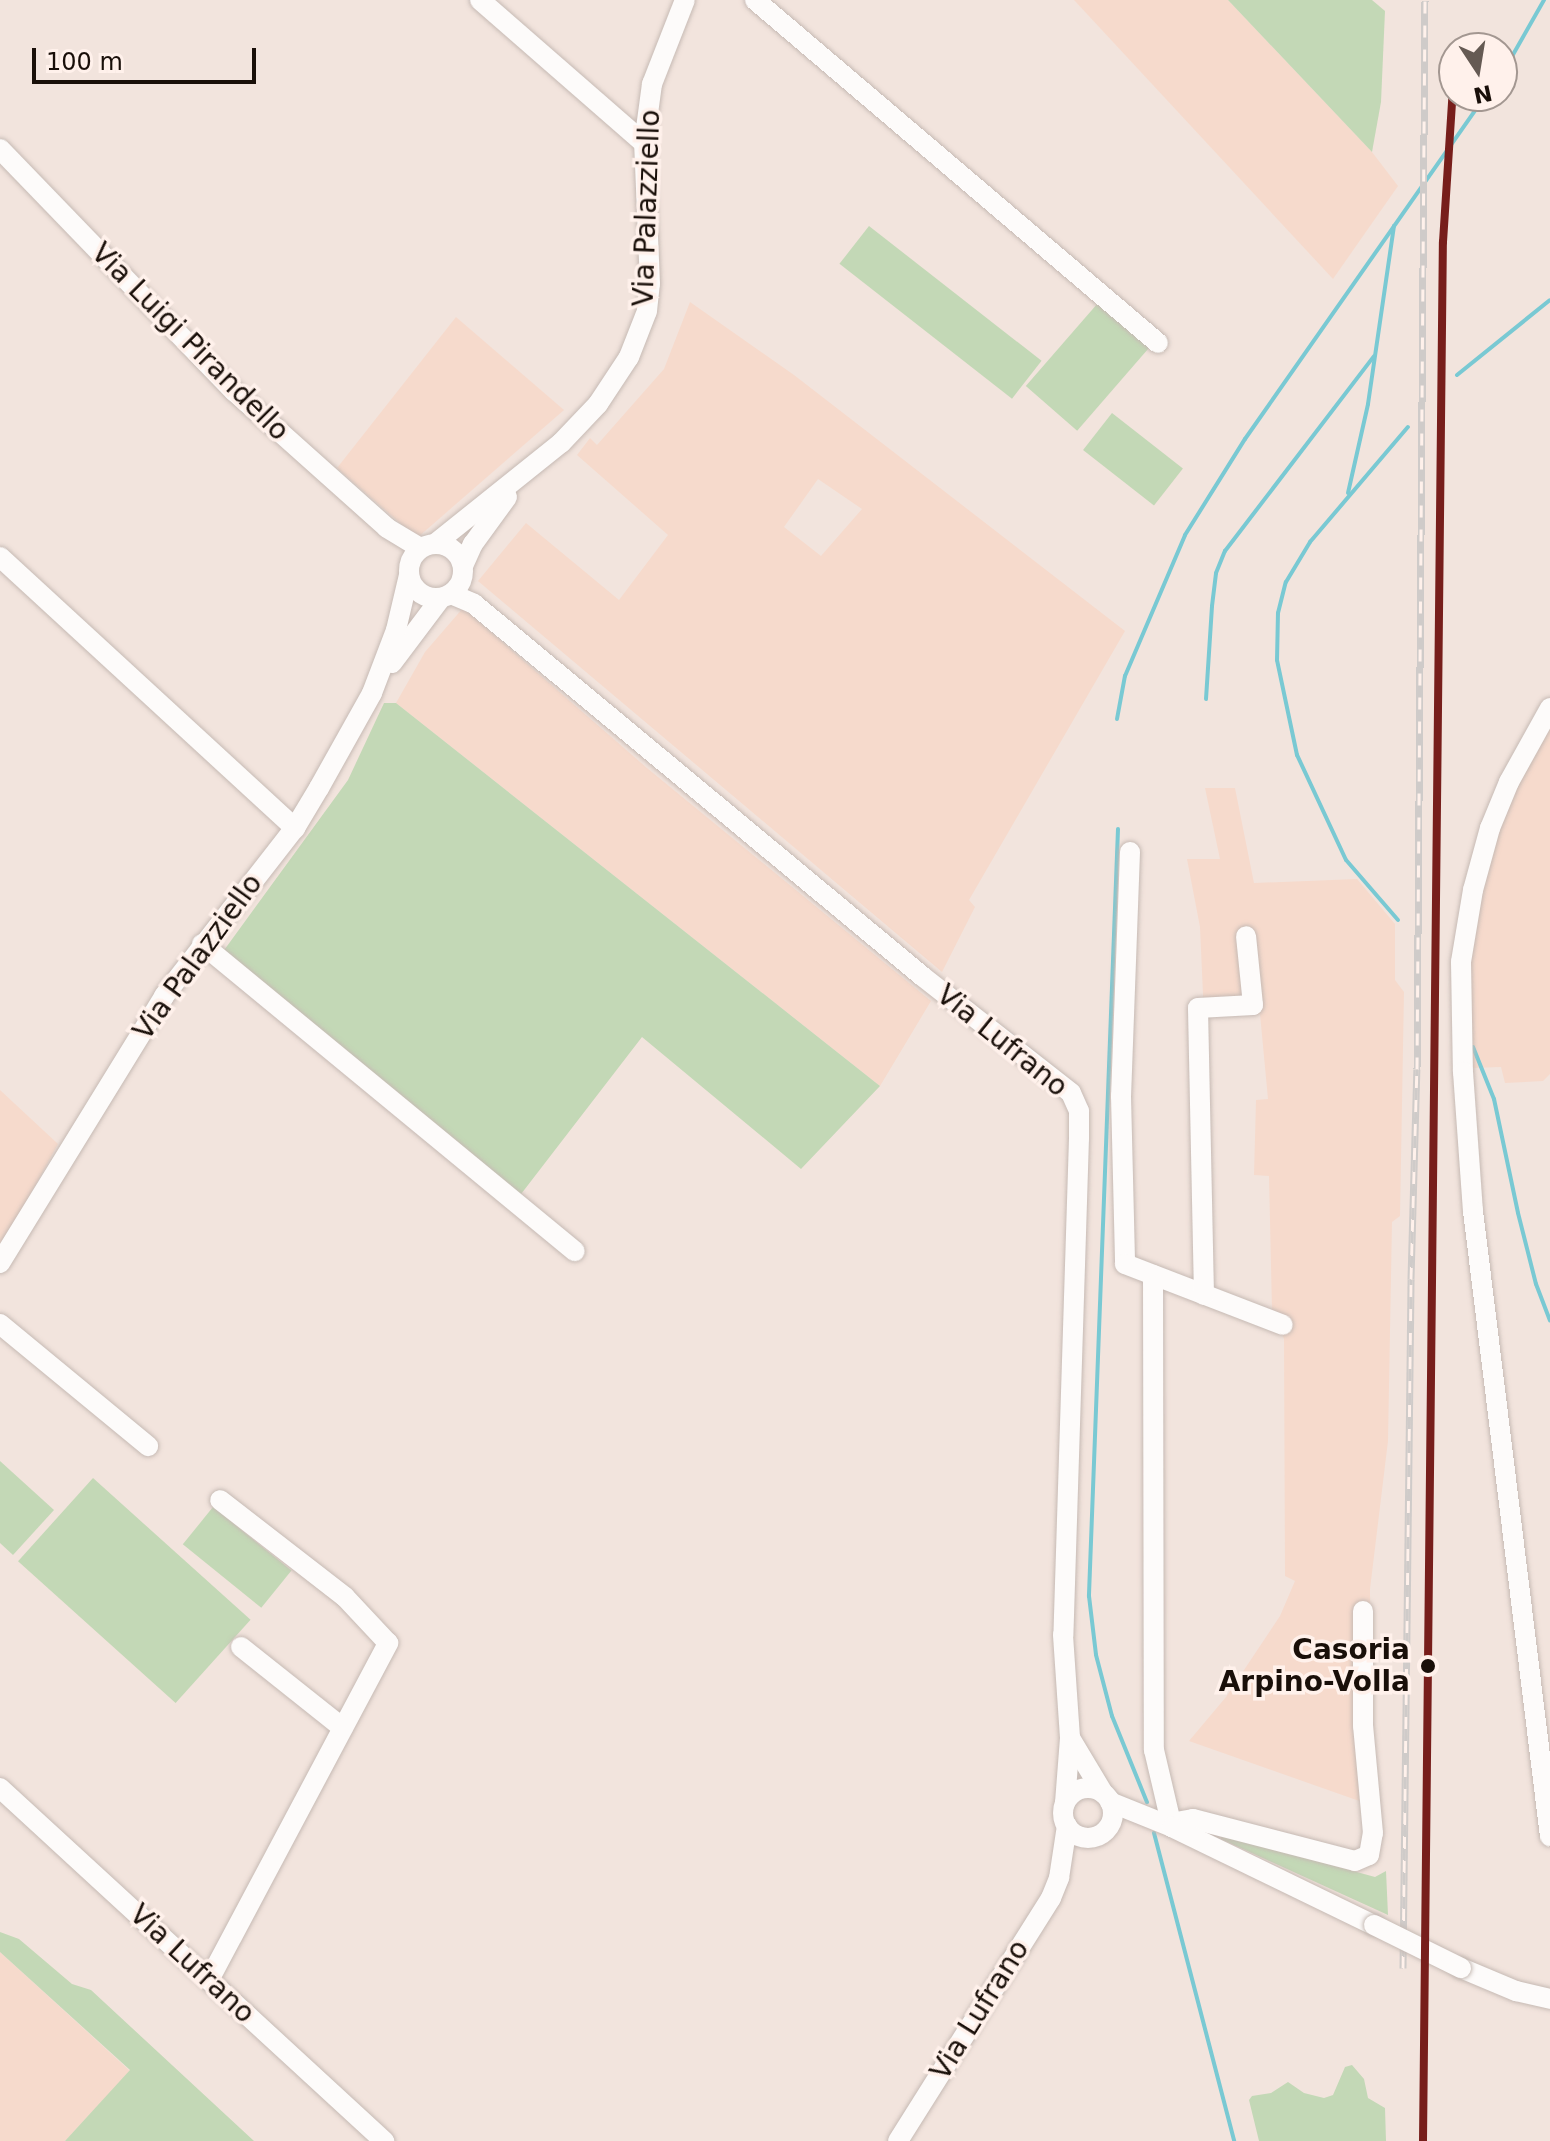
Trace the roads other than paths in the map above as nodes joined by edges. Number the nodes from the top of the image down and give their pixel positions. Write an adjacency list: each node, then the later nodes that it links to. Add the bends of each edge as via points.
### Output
1 (480, 0): 4 (street)
2 (685, 0): 4 (street, Via Palazziello, via 658,65)
3 (755, 0): 6 (street)
4 (644, 143): 7 (street, Via Palazziello, via 650,266 641,329 598,404)
5 (0, 149): 9 (street, Via Luigi Pirandello, via 234,391)
6 (1158, 343)
7 (524, 475): 9 (street, Via Palazziello); 10 (street, Via Palazziello, via 473,544)
8 (0, 557): 15 (street)
9 (419, 557): 10 (street, via 451,548); 11 (street, Via Lufrano, via 424,596); 13 (street, Via Palazziello)
10 (463, 570): 11 (street, Via Palazziello); 12 (street, Via Lufrano)
11 (446, 596): 12 (street, Via Lufrano); 13 (street, Via Palazziello)
12 (474, 604): 30 (street, Via Lufrano, via 1071,1093 1079,1111 1079,1138 1063,1635)
13 (372, 693): 15 (street, Via Palazziello)
14 (1550, 708): 34 (street, via 1490,828 1461,962 1473,1211)
15 (295, 828): 18 (street, Via Palazziello)
16 (1130, 852): 21 (street, via 1121,1096 1125,1264)
17 (1246, 936): 22 (street, via 1253,1005 1198,1008)
18 (202, 944): 19 (street); 20 (street, Via Palazziello, via 164,996)
19 (575, 1251)
20 (0, 1263)
21 (1153, 1275): 22 (street); 37 (street, via 1154,1750)
22 (1204, 1295): 24 (street)
23 (0, 1324): 25 (street)
24 (1283, 1325)
25 (148, 1446)
26 (220, 1500): 29 (street, via 345,1597 388,1643)
27 (1363, 1611): 37 (street, via 1363,1726 1373,1833 1369,1855 1355,1861 1193,1819)
28 (241, 1647): 29 (street)
29 (343, 1728): 41 (street)
30 (1070, 1738): 32 (street, Via Lufrano); 33 (street, Via Lufrano)
31 (0, 1788): 41 (street, Via Lufrano)
32 (1107, 1798): 33 (street, via 1082,1789); 35 (street); 38 (street)
33 (1065, 1803): 36 (street, Via Lufrano)
34 (1548, 1804): 39 (street)
35 (1143, 1818): 37 (street); 38 (street)
36 (1067, 1826): 38 (street, via 1079,1836); 40 (street, Via Lufrano)
37 (1172, 1827): 43 (street, bridge, via 1461,1968)
38 (1102, 1831): 40 (street, Via Lufrano)
39 (1550, 1836)
40 (1059, 1878): 45 (street, Via Lufrano)
41 (209, 1980): 44 (street, Via Lufrano)
42 (1550, 1983): 43 (street)
43 (1550, 1999)
44 (384, 2141)
45 (898, 2141)

